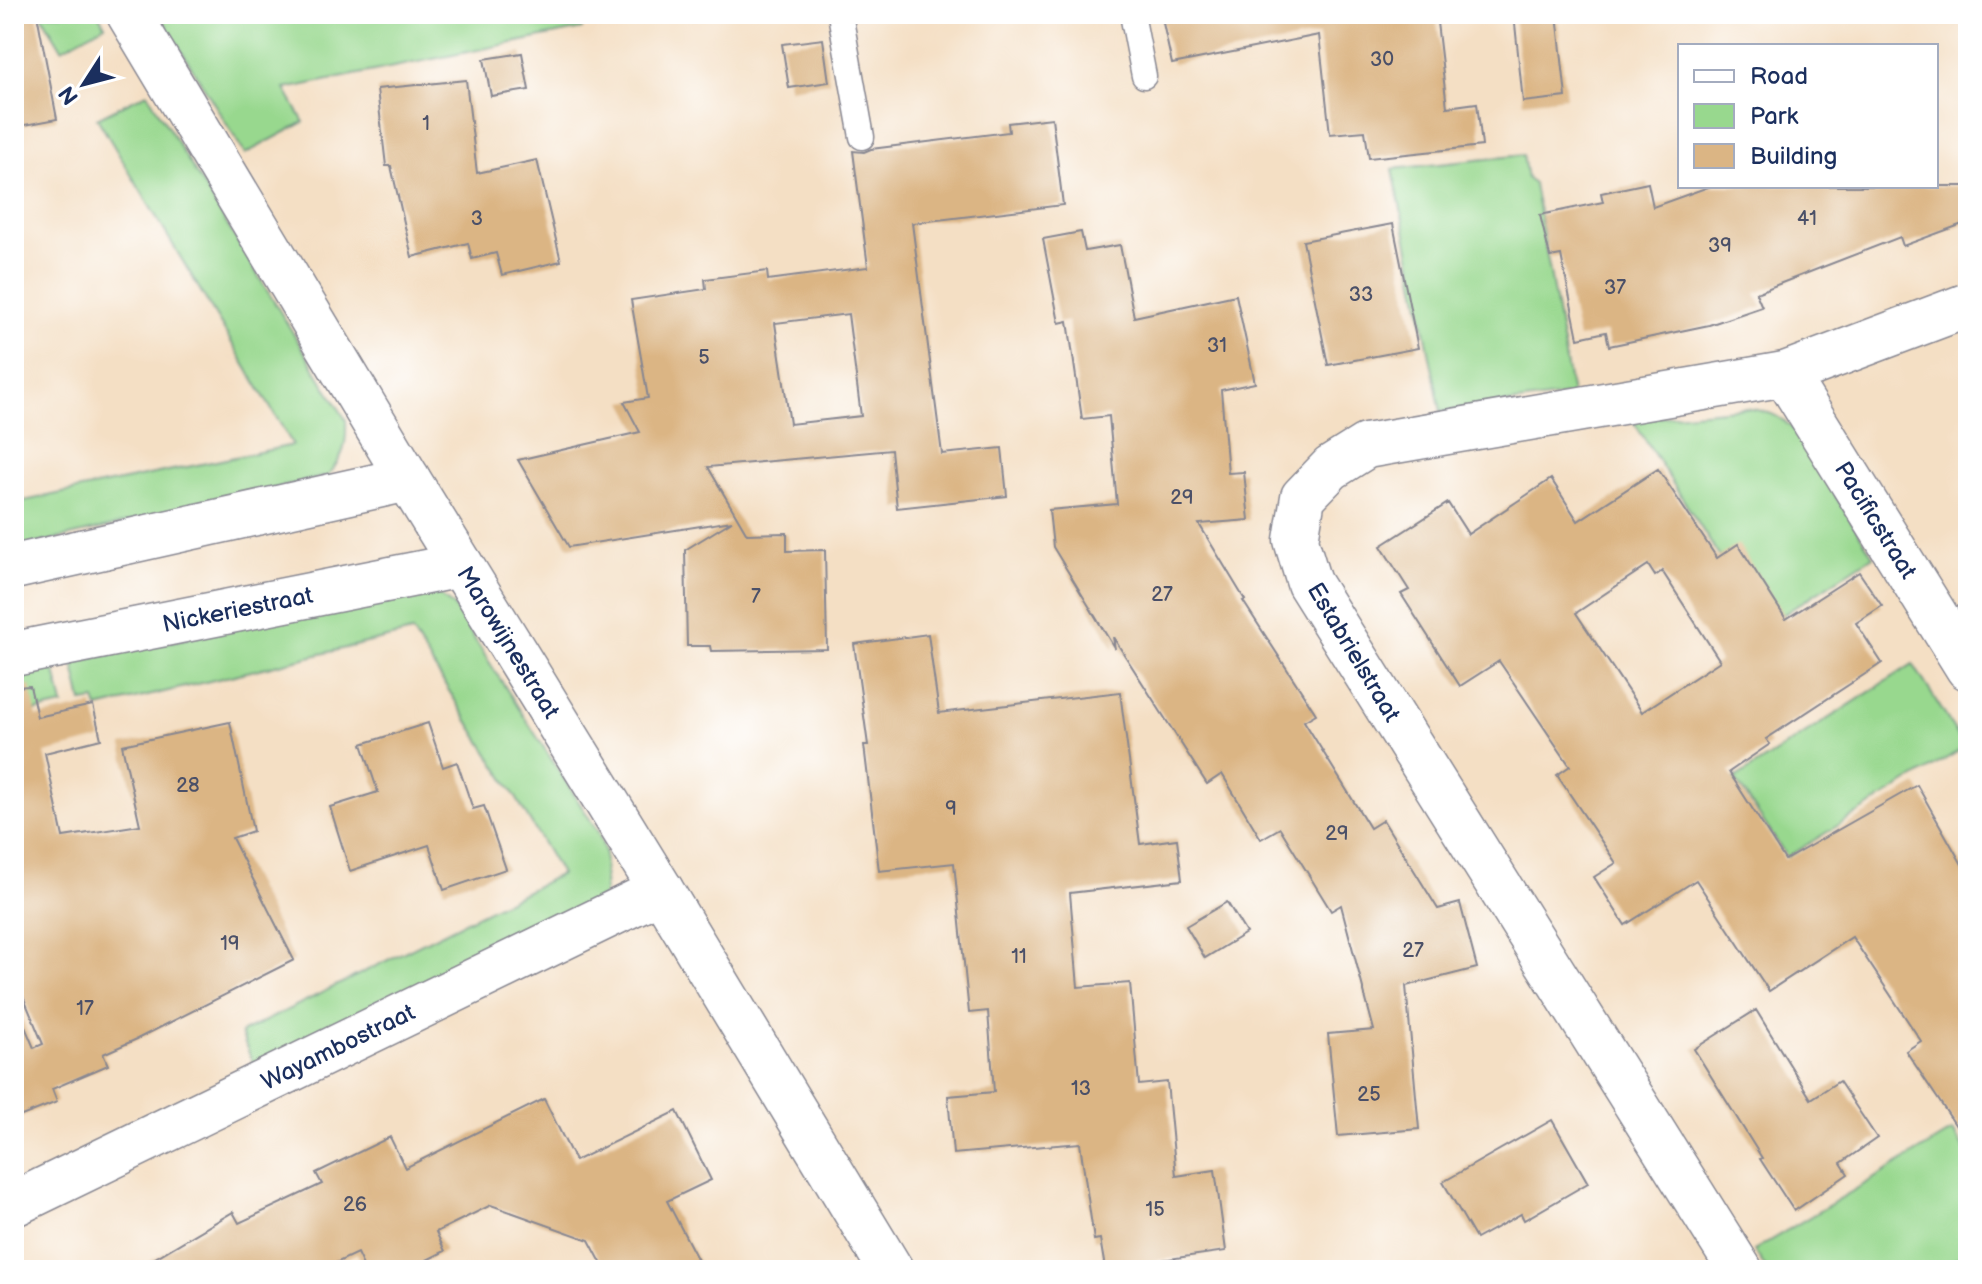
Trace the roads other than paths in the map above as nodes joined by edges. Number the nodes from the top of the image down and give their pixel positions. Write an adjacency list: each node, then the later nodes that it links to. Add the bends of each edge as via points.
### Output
1 (129, 14): 8 (street, Marowijnestraat)
2 (840, 14): 5 (lane)
3 (1132, 14): 4 (lane)
4 (1144, 76)
5 (862, 137)
6 (1968, 305): 7 (street, Estabrielstraat)
7 (1785, 374): 12 (street, Pacificstraat); 16 (street, Estabrielstraat, via 1366,446 1331,468 1303,497 1296,540 1309,583)
8 (408, 479): 9 (street, Marowijnestraat); 10 (street)
9 (461, 565): 11 (street, Nickeriestraat); 13 (street, Marowijnestraat)
10 (14, 567)
11 (14, 654)
12 (1968, 668)
13 (661, 890): 14 (street, Wayambostraat); 15 (street, Marowijnestraat)
14 (14, 1204)
15 (891, 1270)
16 (1740, 1270)

